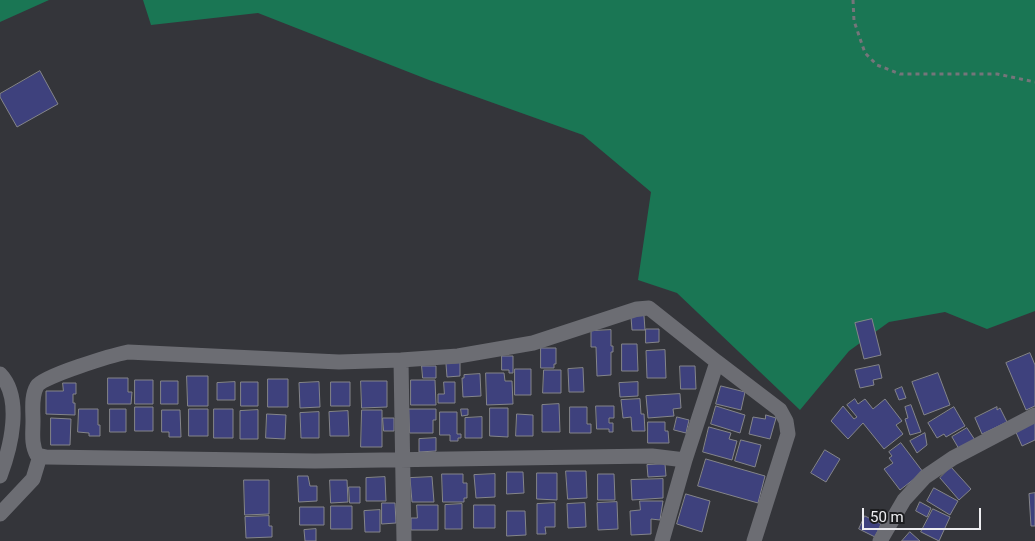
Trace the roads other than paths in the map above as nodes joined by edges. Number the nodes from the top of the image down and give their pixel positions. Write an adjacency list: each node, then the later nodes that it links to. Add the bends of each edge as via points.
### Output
1 (401, 360): 2 (street, via 458,356 533,343 630,310 649,308); 5 (street, via 339,362 128,352 114,355 50,378 36,388 32,447); 6 (street)
2 (718, 362): 7 (street); 12 (street, via 780,410 786,421 788,434)
3 (0, 374): 8 (street, via 13,401 11,437)
4 (1035, 414): 13 (street, via 953,458 925,477 904,500)
5 (40, 456): 6 (street, via 316,461); 9 (street, via 34,479)
6 (401, 459): 7 (street, via 652,456); 10 (street)
7 (685, 460): 11 (street)
8 (0, 476)
9 (0, 514)
10 (404, 541)
11 (662, 541)
12 (754, 541)
13 (880, 541)

